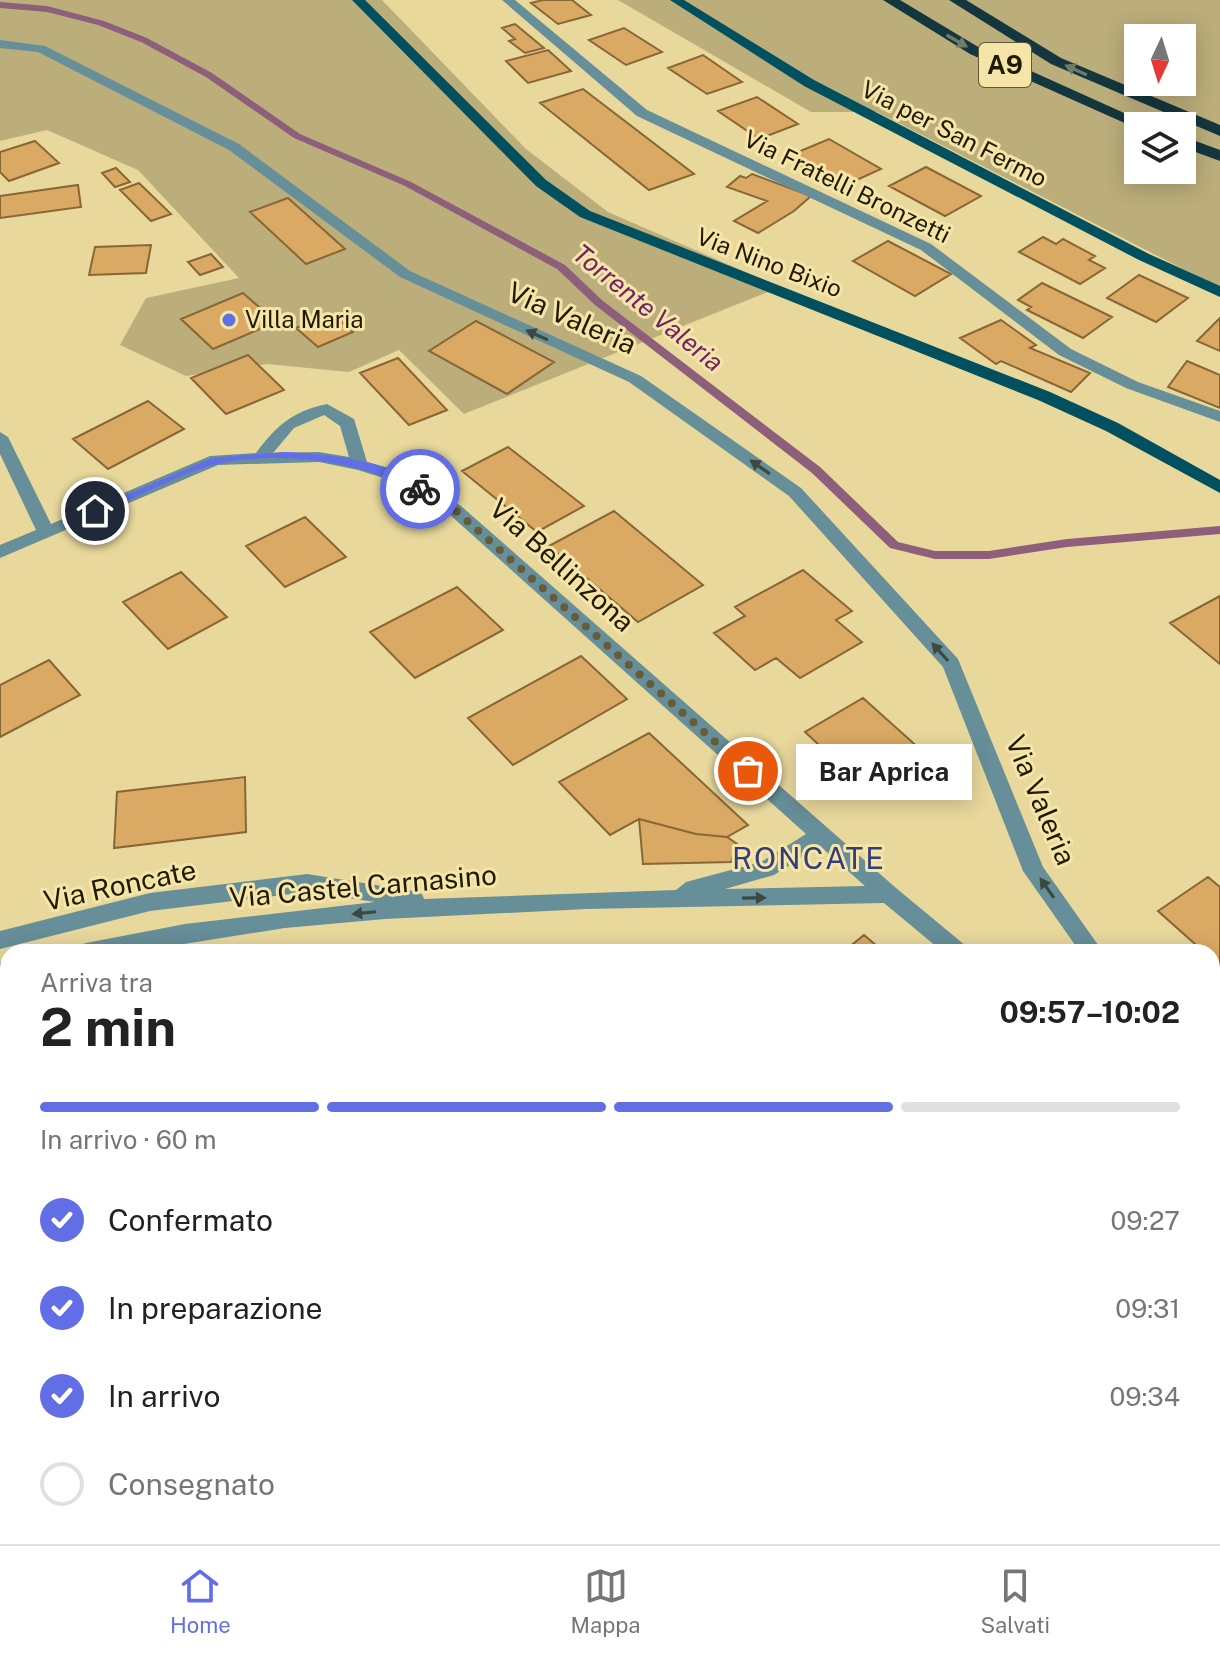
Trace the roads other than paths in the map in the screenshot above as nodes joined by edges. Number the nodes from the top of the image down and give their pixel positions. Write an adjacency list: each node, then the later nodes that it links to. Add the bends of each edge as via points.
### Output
1 (358, 0): 16 (main road, Via Nino Bixio, via 541,183 585,214 1044,396)
2 (508, 0): 12 (street, Via Fratelli Bronzetti, via 642,113 926,247 1065,352 1132,385)
3 (676, 0): 11 (main road, Via per San Fermo, via 809,83)
4 (890, 0): 7 (highway, A9, one-way to 7, via 975,51)
5 (956, 0): 8 (highway, A9, one-way to 5, via 1056,61)
6 (0, 44): 26 (street, Via Valeria, one-way to 6, via 1034,871 951,664 795,492 635,379 405,274 234,147 41,49)
7 (1124, 117)
8 (1220, 131)
9 (1196, 147): 10 (highway)
10 (1220, 156)
11 (1220, 292)
12 (1220, 417)
13 (0, 437): 17 (street)
14 (262, 457): 15 (street, Via Bellinzona, via 319,457); 15 (street, via 286,423 327,409 348,423); 17 (street, Via Bellinzona, via 216,460)
15 (360, 465): 19 (street, Via Bellinzona, via 399,477 455,510)
16 (1220, 487)
17 (45, 530): 18 (street, Via Bellinzona)
18 (0, 552)
19 (821, 835): 20 (street, Via Bellinzona); 21 (street, Via Castel Carnasino, via 767,869)
20 (888, 894): 21 (street, Via Castel Carnasino, one-way to 20); 25 (street, Via Bellinzona)
21 (648, 900): 22 (street, Via Castel Carnasino)
22 (442, 905): 23 (street, Via Roncate, via 307,883 150,902); 24 (street, Via Castel Carnasino, one-way to 24, via 174,933)
23 (0, 940)
24 (123, 944)
25 (948, 944)
26 (1086, 944)

